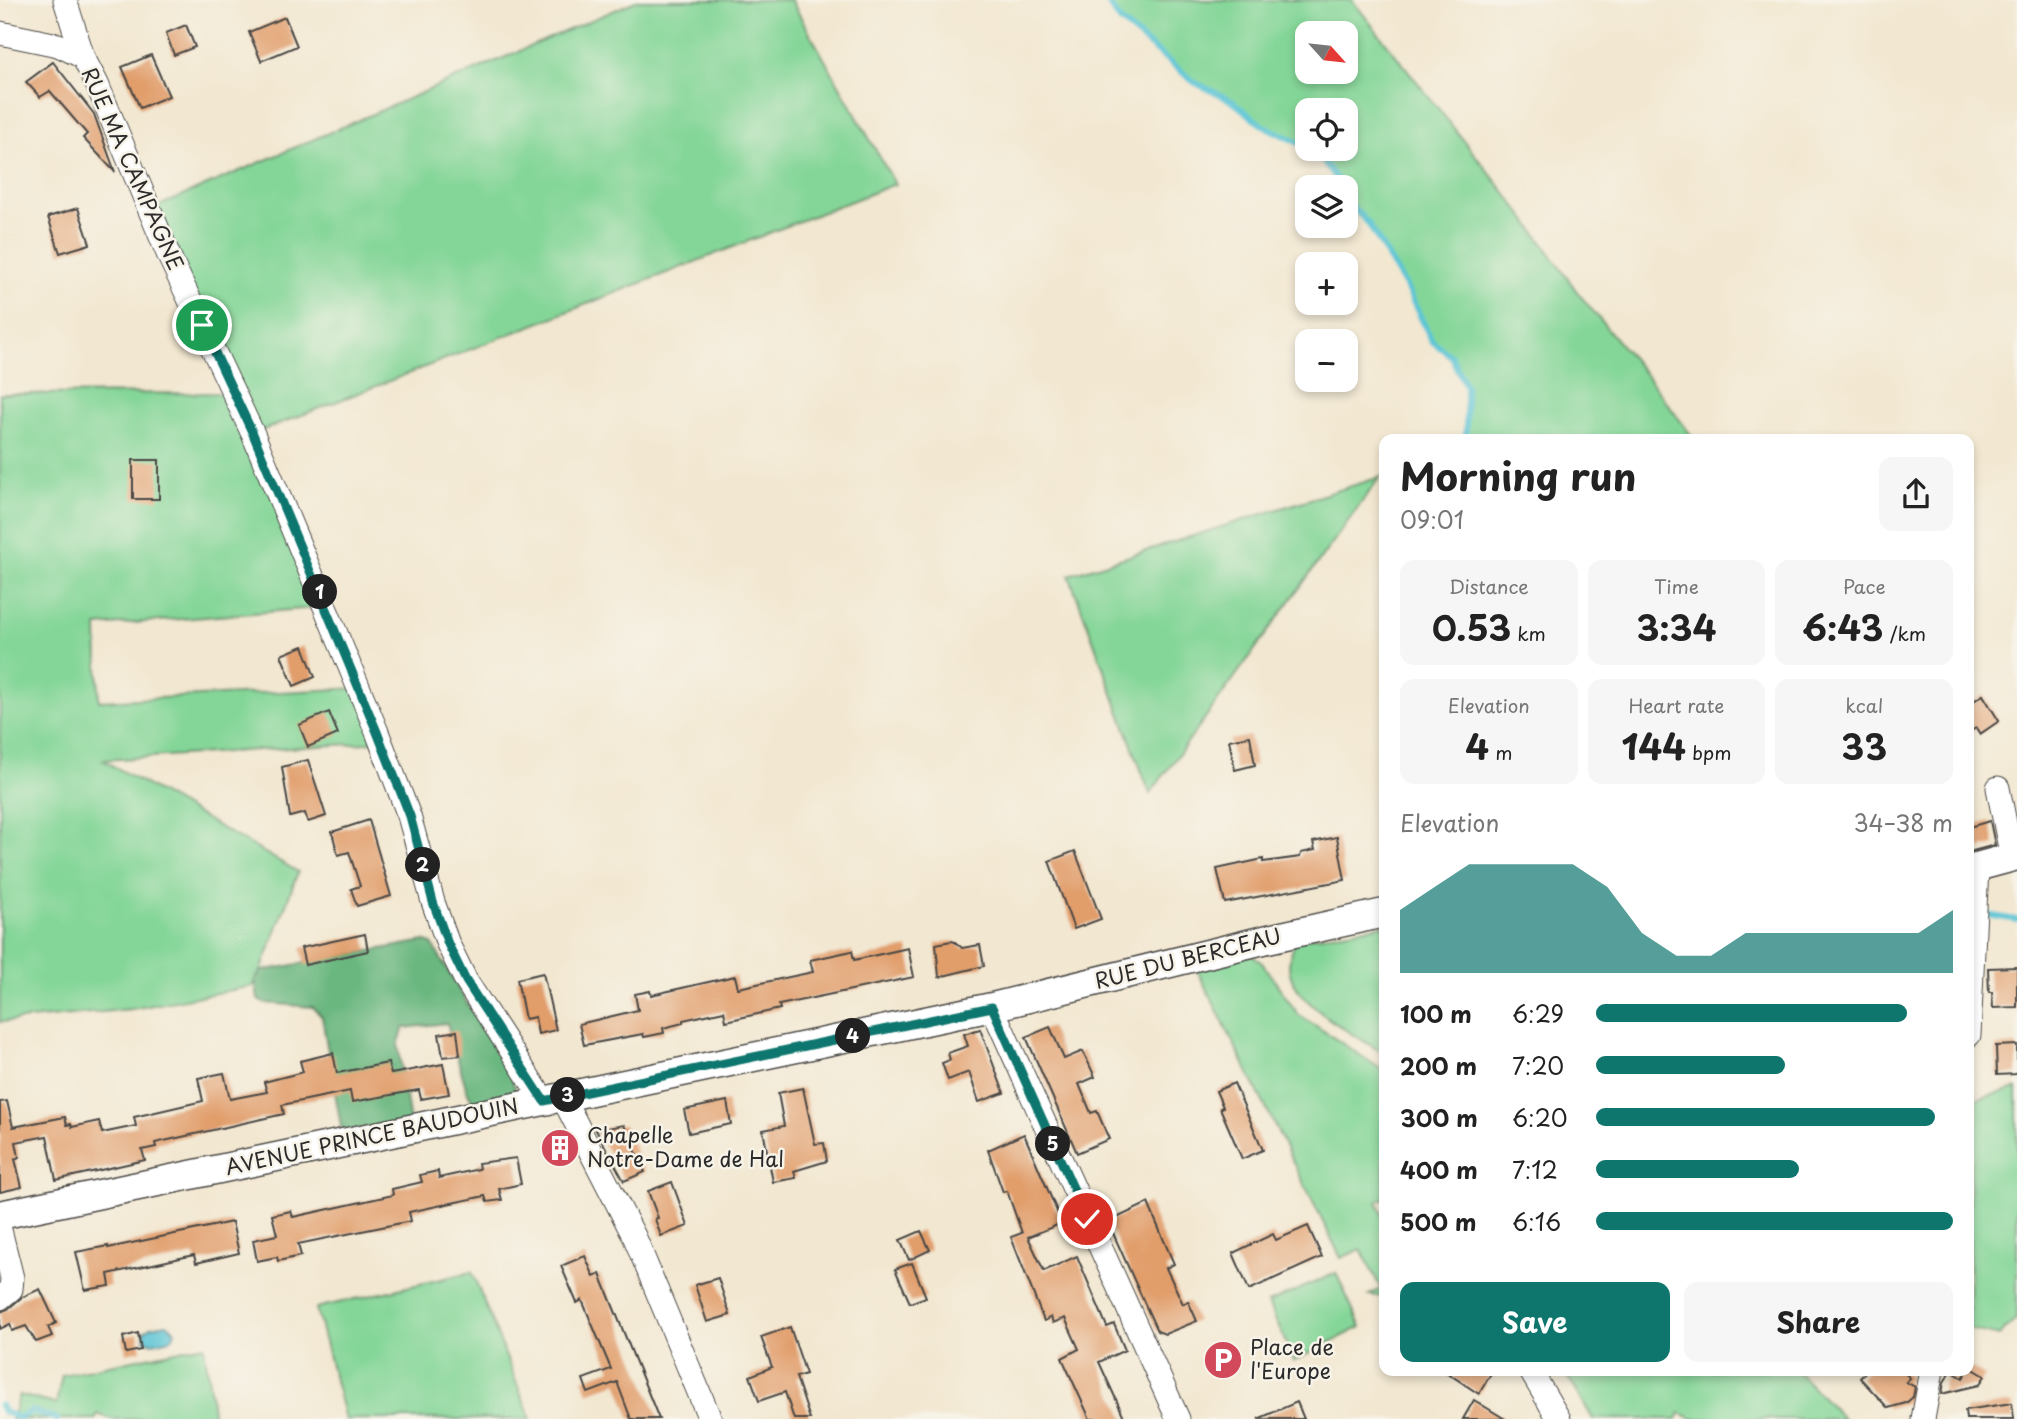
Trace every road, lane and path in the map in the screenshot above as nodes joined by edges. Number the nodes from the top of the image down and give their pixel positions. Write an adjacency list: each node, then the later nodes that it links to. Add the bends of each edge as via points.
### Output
1 (65, 0): 3 (street, RUE MA CAMPAGNE)
2 (0, 33): 3 (street, via 58,45)
3 (83, 57): 10 (street, RUE MA CAMPAGNE, via 327,607 410,816 453,956 473,993)
4 (1998, 788): 5 (street)
5 (2015, 857): 6 (street)
6 (1974, 877): 8 (street)
7 (1379, 914): 9 (street, RUE DU BERCEAU)
8 (1974, 938)
9 (992, 1007): 10 (street, AVENUE PRINCE BAUDOUIN); 17 (street)
10 (553, 1099): 11 (street, AVENUE PRINCE BAUDOUIN); 16 (street, RUE MA CAMPAGNE, via 635,1238)
11 (0, 1214)
12 (0, 1230): 13 (street, via 12,1278 11,1289)
13 (0, 1298)
14 (1534, 1376): 18 (street)
15 (1931, 1376): 19 (street)
16 (710, 1419)
17 (1178, 1419)
18 (1559, 1419)
19 (1923, 1419)

